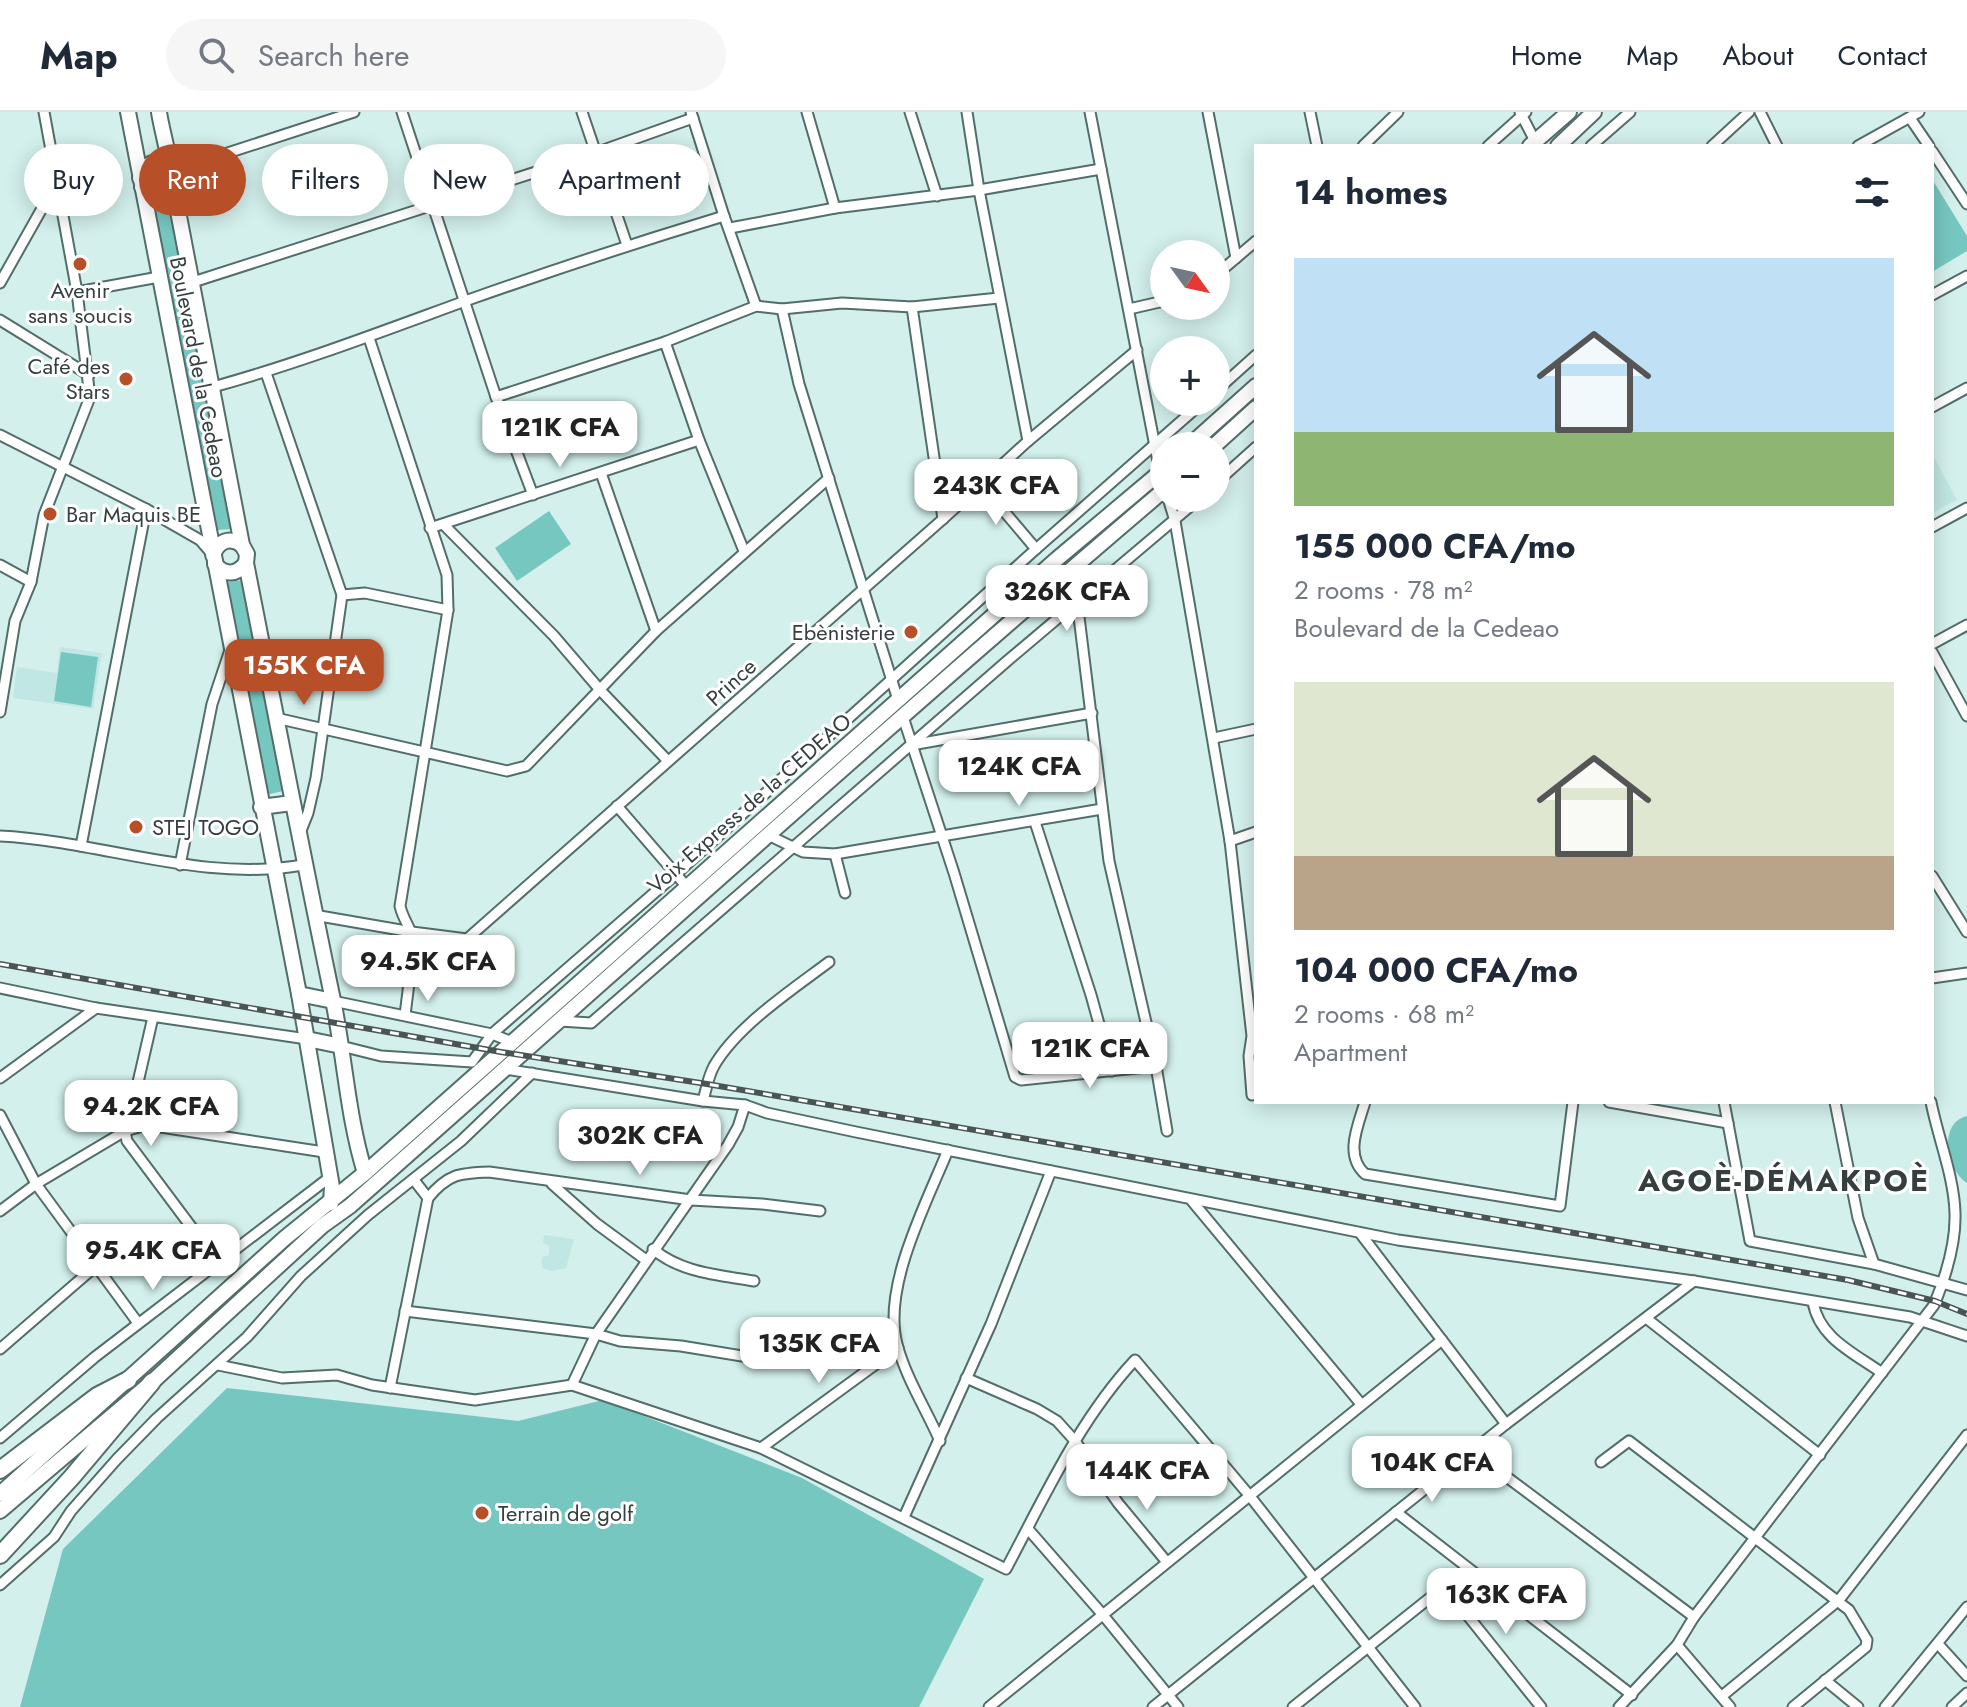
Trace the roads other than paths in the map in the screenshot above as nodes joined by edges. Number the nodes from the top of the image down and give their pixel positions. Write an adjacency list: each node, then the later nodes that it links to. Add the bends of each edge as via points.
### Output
1 (44, 112): 22 (street)
2 (128, 112): 40 (main road, Boulevard de la Cedeao)
3 (159, 112): 23 (main road, Boulevard de la Cedeao)
4 (354, 112): 37 (street)
5 (402, 112): 24 (street)
6 (582, 112): 25 (street)
7 (807, 112): 44 (street)
8 (910, 112): 42 (street)
9 (967, 112): 41 (street)
10 (1090, 112): 39 (street)
11 (1208, 112): 56 (street)
12 (1310, 112): 27 (street)
13 (1398, 112): 28 (street)
14 (1569, 112): 30 (main road)
15 (1594, 112): 31 (main road)
16 (1630, 112): 32 (street)
17 (1749, 112): 33 (street)
18 (1760, 112): 34 (street)
19 (1523, 113): 29 (street); 30 (street)
20 (692, 115): 26 (street); 52 (street)
21 (1915, 115): 35 (street); 36 (street)
22 (51, 144)
23 (165, 144)
24 (413, 144)
25 (592, 144)
26 (618, 144)
27 (1317, 144)
28 (1365, 144)
29 (1490, 144)
30 (1534, 144)
31 (1560, 144)
32 (1593, 144)
33 (1714, 144)
34 (1776, 144)
35 (1862, 144)
36 (1928, 144)
37 (246, 149)
38 (1934, 154): 43 (street)
39 (1101, 169): 41 (street); 70 (street)
40 (139, 171)
41 (979, 190): 42 (street); 64 (street)
42 (937, 196): 44 (street)
43 (1967, 204)
44 (835, 208): 53 (street)
45 (404, 214): 61 (street)
46 (38, 216): 60 (street)
47 (64, 216): 62 (street)
48 (147, 216): 59 (main road, Boulevard de la Cedeao)
49 (178, 216): 61 (main road, Boulevard de la Cedeao)
50 (437, 216): 65 (street)
51 (617, 216): 55 (street)
52 (724, 216): 53 (street); 55 (street)
53 (730, 228): 67 (street)
54 (1254, 243): 56 (street)
55 (627, 245): 65 (street)
56 (1236, 258): 57 (street)
57 (1230, 263)
58 (1967, 276): 63 (street)
59 (159, 277): 62 (street); 115 (main road, Boulevard de la Cedeao)
60 (0, 283)
61 (190, 283): 79 (main road, Boulevard de la Cedeao)
62 (77, 292): 77 (street)
63 (1934, 294)
64 (999, 298): 68 (street); 92 (street)
65 (466, 301): 72 (street); 82 (street)
66 (1150, 304): 70 (street)
67 (756, 306): 69 (street); 73 (street)
68 (912, 307): 69 (street, via 842,303); 107 (street)
69 (782, 309): 98 (street)
70 (1129, 309): 74 (street)
71 (0, 320): 77 (street)
72 (369, 338): 76 (street); 111 (street)
73 (665, 342): 82 (street); 91 (street)
74 (1137, 350): 86 (street); 92 (street, Prince)
75 (1254, 357): 78 (street)
76 (266, 373): 79 (street); 121 (street)
77 (89, 375): 95 (street, via 90,397)
78 (1230, 378)
79 (213, 387): 112 (main road, Boulevard de la Cedeao)
80 (1254, 388): 88 (main road)
81 (1967, 388): 83 (street)
82 (496, 397): 101 (street)
83 (1934, 406)
84 (1254, 410): 89 (main road)
85 (1187, 416): 87 (street)
86 (1151, 432)
87 (1168, 432)
88 (1205, 432)
89 (1229, 432)
90 (0, 435): 95 (street)
91 (699, 440): 97 (street); 114 (street)
92 (1028, 441): 100 (street, Prince)
93 (1150, 448): 113 (street)
94 (1254, 449): 96 (street)
95 (61, 468): 104 (street); 119 (street, via 44,515)
96 (1230, 470)
97 (601, 473): 101 (street); 125 (street)
98 (829, 478): 114 (street); 120 (street)
99 (1150, 481): 132 (main road, Voix Express de la CEDEAO)
100 (981, 484): 107 (street, Prince); 113 (street)
101 (533, 495): 109 (street)
102 (1150, 502): 118 (main road)
103 (1967, 508): 110 (street)
104 (146, 509): 115 (street, via 200,540); 155 (street)
105 (1172, 512): 108 (street)
106 (1185, 512): 108 (street)
107 (943, 519): 120 (street, Prince)
108 (1175, 521): 122 (street); 140 (street)
109 (444, 525): 111 (street); 131 (street)
110 (1934, 526)
111 (430, 528): 123 (street, via 447,575)
112 (242, 545): 115 (main road, via 225,541 217,546); 116 (main road, Boulevard de la Cedeao)
113 (1036, 549): 129 (street)
114 (744, 551): 125 (street)
115 (214, 560): 116 (main road, via 231,573); 127 (main road, Boulevard de la Cedeao)
116 (246, 563): 137 (main road, Boulevard de la Cedeao)
117 (0, 565): 119 (street)
118 (1073, 568): 122 (street); 136 (main road)
119 (31, 582): 130 (street, via 15,621)
120 (864, 589): 129 (street); 143 (street, Prince)
121 (342, 595): 123 (street, via 365,593); 138 (street)
122 (1078, 603): 134 (street); 141 (street)
123 (448, 610): 142 (street)
124 (1967, 625): 126 (street)
125 (656, 631): 131 (street)
126 (1934, 643)
127 (231, 647): 146 (main road, Boulevard de la Cedeao); 158 (street, via 212,704)
128 (1934, 656): 135 (street)
129 (892, 679): 132 (street); 161 (street)
130 (2, 683): 133 (street)
131 (601, 691): 142 (street, via 516,771); 143 (street)
132 (898, 700): 163 (main road, Voix Express de la CEDEAO)
133 (0, 712)
134 (1092, 713): 141 (street); 147 (street)
135 (1967, 716)
136 (903, 717): 141 (street); 150 (main road)
137 (276, 718): 138 (street); 144 (main road, Boulevard de la Cedeao)
138 (324, 728): 142 (street); 152 (street, via 308,813)
139 (1254, 729): 140 (street)
140 (1214, 738): 154 (street)
141 (913, 745): 153 (street); 156 (street)
142 (425, 752): 166 (street, via 400,906)
143 (668, 761): 145 (street, Prince)
144 (292, 803): 146 (main road); 152 (main road, Boulevard de la Cedeao)
145 (617, 806): 161 (street); 166 (street, Prince, via 467,939)
146 (261, 807): 160 (main road, Boulevard de la Cedeao)
147 (1102, 809): 148 (street); 183 (street, via 1115,897)
148 (1035, 822): 153 (street); 185 (street)
149 (1254, 833): 154 (street)
150 (766, 834): 156 (street); 178 (main road)
151 (0, 836): 155 (street)
152 (298, 837): 159 (main road, Boulevard de la Cedeao)
153 (941, 837): 157 (street); 185 (street, via 1015,1077)
154 (1230, 841): 173 (street)
155 (81, 846): 158 (street)
156 (794, 848): 157 (street); 178 (street, via 591,1023)
157 (835, 854): 164 (street)
158 (180, 865): 160 (street)
159 (303, 865): 160 (street); 165 (main road, Boulevard de la Cedeao)
160 (274, 870): 172 (main road, Boulevard de la Cedeao)
161 (676, 874): 163 (street); 179 (street)
162 (1934, 879): 167 (street)
163 (687, 887): 181 (main road, Voix Express de la CEDEAO)
164 (845, 893)
165 (314, 915): 166 (street, Prince); 174 (main road, Boulevard de la Cedeao)
166 (412, 932): 176 (street)
167 (1967, 932)
168 (829, 962): 189 (street, via 778,999 736,1039 714,1066)
169 (1967, 973): 170 (street)
170 (1934, 978)
171 (0, 988): 175 (street)
172 (299, 994): 174 (main road); 180 (main road, Boulevard de la Cedeao)
173 (1251, 995): 188 (street)
174 (333, 1001): 176 (street); 182 (main road, Boulevard de la Cedeao)
175 (96, 1008): 177 (street); 187 (street)
176 (405, 1015): 179 (street)
177 (153, 1017): 180 (street); 199 (street)
178 (560, 1021): 184 (main road)
179 (492, 1034): 181 (street); 182 (street, via 472,1062 381,1056)
180 (307, 1039): 182 (main road); 202 (main road, Boulevard de la Cedeao)
181 (512, 1042): 204 (main road, Voix Express de la CEDEAO)
182 (341, 1046): 204 (main road, Boulevard de la Cedeao)
183 (1156, 1066): 185 (street); 200 (street)
184 (505, 1069): 186 (street); 213 (main road)
185 (1112, 1071)
186 (532, 1073): 189 (street); 206 (street)
187 (0, 1078)
188 (1252, 1095)
189 (703, 1101): 196 (street)
190 (1365, 1104): 191 (street, via 1353,1152 1365,1174 1560,1206)
191 (1573, 1104)
192 (1627, 1104): 198 (street)
193 (1724, 1104): 198 (street)
194 (1835, 1104): 221 (street, via 1858,1218)
195 (1931, 1104): 225 (street, via 1956,1215)
196 (745, 1105): 201 (street); 211 (street, via 738,1127)
197 (0, 1115): 208 (street)
198 (1728, 1123): 221 (street, via 1750,1241)
199 (125, 1131): 202 (street, via 146,1125); 208 (street); 220 (street, via 131,1150)
200 (1167, 1131)
201 (948, 1150): 203 (street); 235 (street, via 894,1293)
202 (324, 1152): 205 (main road, Boulevard de la Cedeao)
203 (1051, 1171): 212 (street); 240 (street)
204 (365, 1173): 210 (main road, Voix Express de la CEDEAO); 213 (main road)
205 (330, 1177): 210 (main road, Boulevard de la Cedeao); 220 (street)
206 (414, 1180): 209 (street); 238 (street, via 301,1276)
207 (550, 1182): 209 (street, via 460,1173); 211 (street); 219 (street)
208 (36, 1184): 214 (street); 222 (street)
209 (428, 1198): 228 (street)
210 (332, 1200): 216 (main road); 241 (main road, Voix Express de la CEDEAO)
211 (691, 1200): 215 (street); 218 (street)
212 (1192, 1200): 217 (street); 245 (street)
213 (350, 1206): 216 (main road)
214 (0, 1211)
215 (820, 1211)
216 (322, 1226): 242 (main road)
217 (1360, 1233): 224 (street); 234 (street)
218 (653, 1249): 219 (street); 223 (street, via 690,1269)
219 (646, 1260): 232 (street)
220 (219, 1264): 231 (street)
221 (1874, 1264): 225 (street)
222 (97, 1265): 231 (street); 236 (street)
223 (754, 1281)
224 (1694, 1281): 227 (street); 229 (street)
225 (1943, 1283): 226 (street); 230 (street)
226 (1967, 1290)
227 (1813, 1302): 230 (street); 239 (street, via 1826,1333)
228 (405, 1311): 232 (street); 244 (street)
229 (1646, 1318): 246 (street); 254 (street)
230 (1922, 1319): 233 (street); 239 (street)
231 (138, 1323): 248 (street)
232 (596, 1334): 237 (street); 243 (street)
233 (1967, 1336)
234 (1442, 1340): 245 (street); 246 (street)
235 (898, 1348): 249 (street); 251 (street)
236 (0, 1349)
237 (766, 1360)
238 (218, 1365): 244 (street, via 282,1378 337,1375); 269 (street, via 157,1418 91,1487 54,1537)
239 (1882, 1373): 254 (street)
240 (966, 1378): 249 (street); 250 (street, via 1037,1409)
241 (128, 1380): 257 (highway, via 97,1396); 258 (main road, Voix Express de la CEDEAO)
242 (152, 1382): 260 (main road); 265 (highway)
243 (572, 1385): 244 (street, via 475,1400); 251 (street)
244 (390, 1388)
245 (1361, 1404): 259 (street)
246 (1506, 1424): 253 (street)
247 (1967, 1435): 252 (street)
248 (0, 1438)
249 (940, 1441): 262 (street)
250 (1075, 1441): 259 (street, via 1135,1360); 263 (street); 266 (street)
251 (761, 1448): 262 (street)
252 (1957, 1448): 255 (street); 271 (street)
253 (1472, 1451): 261 (street); 274 (street)
254 (1820, 1455): 264 (street)
255 (1967, 1456)
256 (1601, 1462): 264 (street, via 1629,1441)
257 (0, 1470)
258 (0, 1494)
259 (1249, 1495): 266 (street); 268 (street)
260 (0, 1511)
261 (1396, 1512): 267 (street); 268 (street)
262 (904, 1517): 263 (street, via 1006,1569)
263 (1028, 1529): 273 (street)
264 (1755, 1538): 271 (street); 274 (street)
265 (0, 1555)
266 (1166, 1561): 273 (street)
267 (1466, 1569): 270 (street); 282 (street)
268 (1313, 1577): 277 (street); 281 (street)
269 (0, 1585)
270 (1444, 1586): 277 (street); 289 (street)
271 (1839, 1600): 279 (street, via 1867,1644); 283 (street)
272 (1967, 1607): 275 (street)
273 (1103, 1615): 281 (street); 284 (street)
274 (1694, 1617): 276 (street)
275 (1938, 1644): 278 (street); 294 (street)
276 (1677, 1645): 282 (street); 283 (street)
277 (1368, 1646): 287 (street); 288 (street)
278 (1967, 1676)
279 (1825, 1680): 292 (street); 293 (street)
280 (1967, 1693): 295 (street)
281 (1167, 1694): 285 (street); 286 (street)
282 (1632, 1695): 290 (street)
283 (1722, 1696): 291 (street)
284 (989, 1707)
285 (1153, 1707)
286 (1178, 1707)
287 (1293, 1707)
288 (1415, 1707)
289 (1541, 1707)
290 (1619, 1707)
291 (1730, 1707)
292 (1793, 1707)
293 (1858, 1707)
294 (1885, 1707)
295 (1952, 1707)

